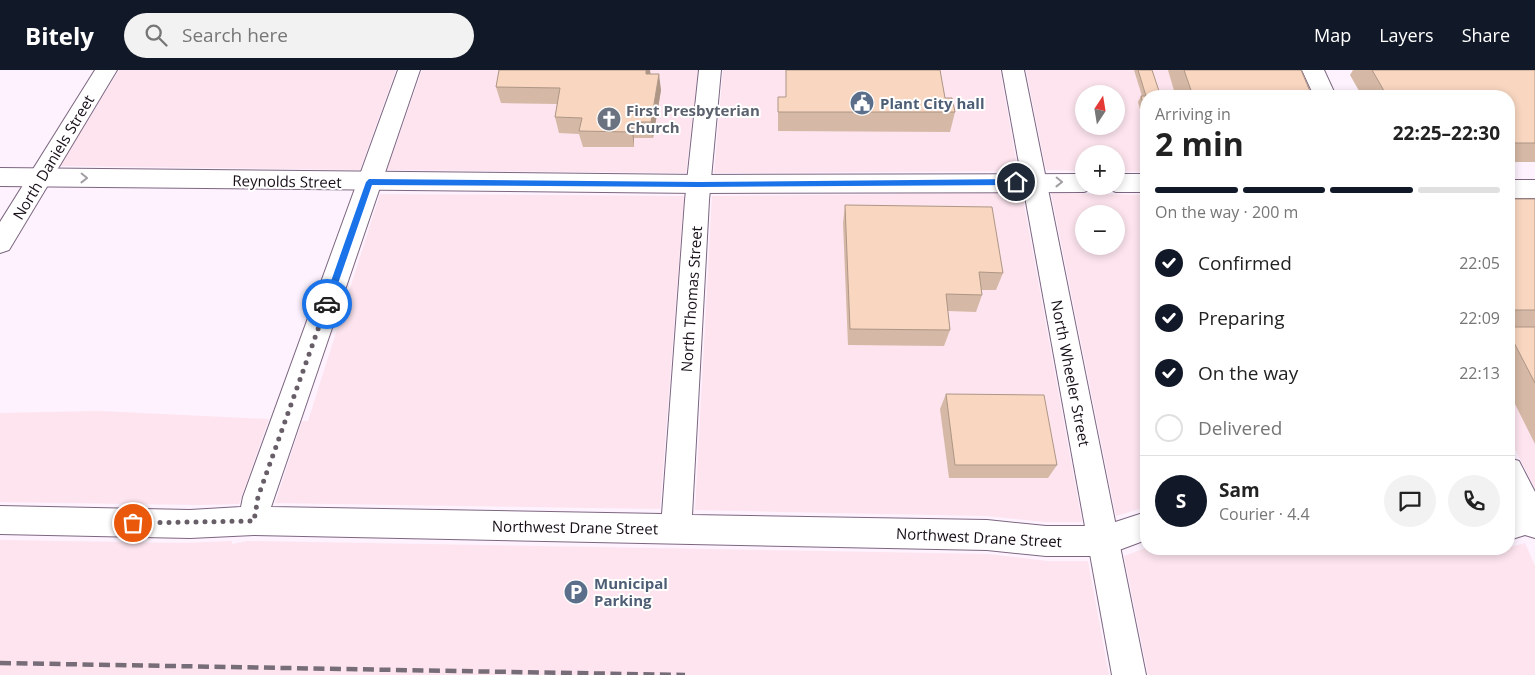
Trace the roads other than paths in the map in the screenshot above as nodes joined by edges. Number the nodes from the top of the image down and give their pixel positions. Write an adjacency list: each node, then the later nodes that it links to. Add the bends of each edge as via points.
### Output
1 (106, 70): 8 (street, North Daniels Street)
2 (409, 70): 9 (street)
3 (710, 70): 14 (street, North Thomas Street)
4 (1014, 70): 10 (street, North Wheeler Street)
5 (1313, 70): 6 (street)
6 (1322, 90)
7 (0, 177): 8 (street, Reynolds Street)
8 (39, 177): 9 (street, Reynolds Street, one-way to 9); 17 (street, North Daniels Street)
9 (369, 182): 14 (street, Reynolds Street); 20 (street, via 258,497)
10 (1034, 182): 11 (street, Reynolds Street, one-way to 11); 14 (street, Reynolds Street); 24 (street, North Wheeler Street)
11 (1075, 183)
12 (1125, 183): 13 (street)
13 (1140, 183)
14 (699, 184): 22 (street, North Thomas Street)
15 (1515, 189): 16 (street)
16 (1535, 189)
17 (0, 243)
18 (1515, 490): 21 (street)
19 (0, 520): 20 (street, Northwest Drane Street, via 190,524)
20 (254, 521): 22 (street, Northwest Drane Street)
21 (1525, 523)
22 (676, 528): 24 (street, Northwest Drane Street, via 987,535 1046,542)
23 (1140, 528): 24 (street, Northwest Drane Street)
24 (1103, 541): 25 (street, North Wheeler Street)
25 (1129, 675)

